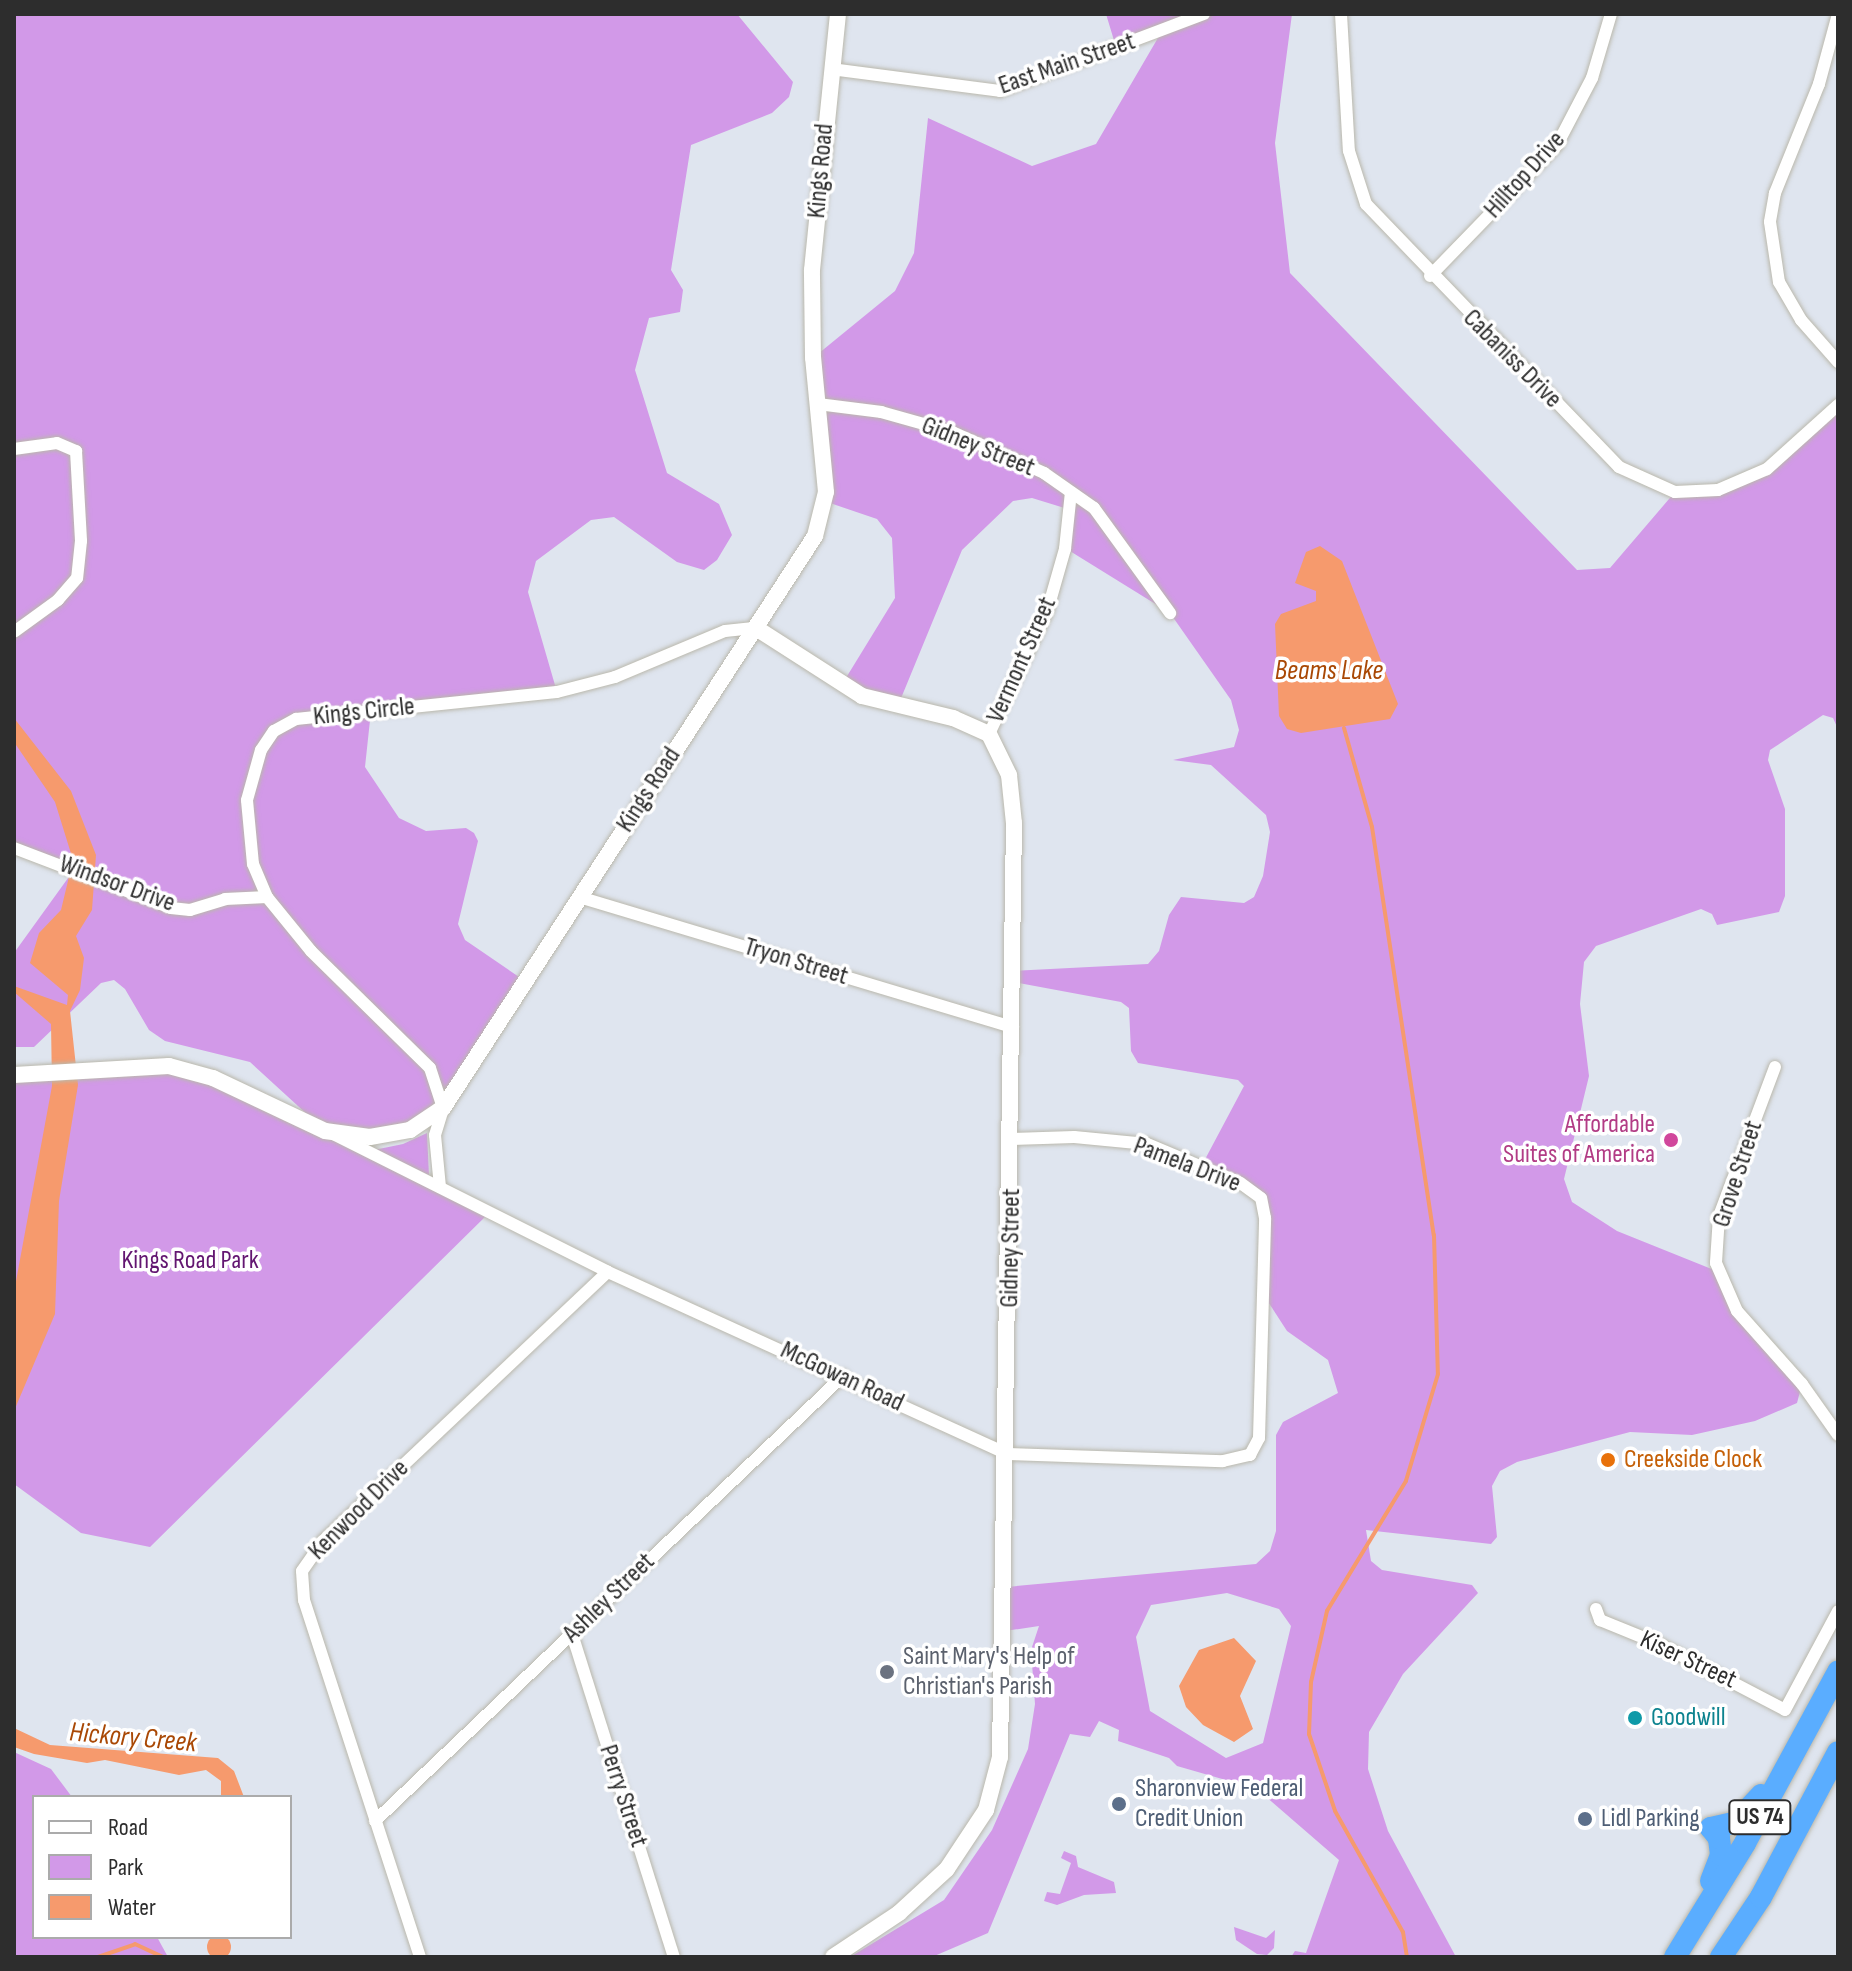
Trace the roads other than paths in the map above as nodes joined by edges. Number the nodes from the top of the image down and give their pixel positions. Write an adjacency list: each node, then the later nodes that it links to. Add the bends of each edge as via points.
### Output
1 (838, 14): 6 (street, Kings Road)
2 (1204, 14): 6 (street, East Main Street, via 1000,91)
3 (1341, 14): 7 (street, Cabaniss Drive, via 1349,151 1357,185 1366,204)
4 (1611, 14): 7 (street, Hilltop Drive, via 1592,78 1557,145)
5 (1838, 14): 8 (street, via 1819,84 1775,193 1770,222 1779,282 1801,320)
6 (831, 69): 9 (street, Kings Road, via 812,270)
7 (1430, 276): 10 (street, Cabaniss Drive, via 1619,467 1655,487 1697,493 1745,481 1767,469)
8 (1838, 362)
9 (818, 404): 12 (street, Gidney Street, via 881,412 952,432 1044,473); 14 (street, Kings Road, via 823,513 801,562)
10 (1838, 405)
11 (14, 449): 15 (street, via 57,443 76,451 81,541 77,578 58,600)
12 (1071, 492): 13 (street, Gidney Street, via 1110,527); 16 (street, Vermont Street, via 1065,549 1047,612)
13 (1170, 613)
14 (756, 628): 16 (street, via 862,696 953,718); 18 (street, Kings Circle, via 725,631 615,677 557,692 324,715 285,725 261,750 247,800 249,849); 19 (street, Kings Road)
15 (14, 632)
16 (989, 734): 20 (street, Gidney Street, via 1004,757 1014,823)
17 (14, 848): 18 (street, Windsor Drive, via 171,908 190,910 225,899)
18 (267, 897): 23 (street, Kings Circle, via 311,951 422,1056)
19 (579, 897): 20 (street, Tryon Street); 23 (street, Kings Road)
20 (1013, 1027): 25 (street, Gidney Street)
21 (1775, 1067): 29 (street, Grove Street, via 1719,1216 1716,1263 1737,1311 1802,1384)
22 (14, 1075): 24 (street, Kings Road, via 99,1067 193,1071)
23 (443, 1108): 24 (street, Kings Road, via 410,1130 380,1137); 26 (street, via 435,1135)
24 (325, 1131): 26 (street, McGowan Road)
25 (1012, 1139): 30 (street, Pamela Drive, via 1074,1137 1147,1144 1240,1183 1261,1198 1265,1218); 31 (street, Gidney Street)
26 (440, 1187): 27 (street, McGowan Road)
27 (608, 1272): 28 (street, McGowan Road); 38 (street, Kenwood Drive, via 322,1542 302,1571 304,1600)
28 (843, 1376): 31 (street, McGowan Road); 34 (street, Ashley Street)
29 (1838, 1435)
30 (1259, 1438): 31 (street, McGowan Road, via 1247,1457 1223,1461)
31 (1008, 1454): 41 (street, Gidney Street, via 1005,1691 993,1792 976,1829 932,1884)
32 (1596, 1609): 33 (street, Kiser Street, via 1600,1620 1659,1644 1785,1710)
33 (1838, 1611)
34 (572, 1634): 38 (street, Ashley Street); 40 (street, Perry Street)
35 (1838, 1672): 36 (highway, US 74)
36 (1800, 1745): 42 (highway, US 74); 42 (highway, via 1791,1748 1747,1813 1727,1827 1711,1828 1721,1841 1720,1862)
37 (1838, 1752): 43 (highway, US 74, via 1761,1897)
38 (375, 1821): 39 (street, Kenwood Drive)
39 (420, 1957)
40 (674, 1957)
41 (833, 1957)
42 (1674, 1957)
43 (1721, 1957)

